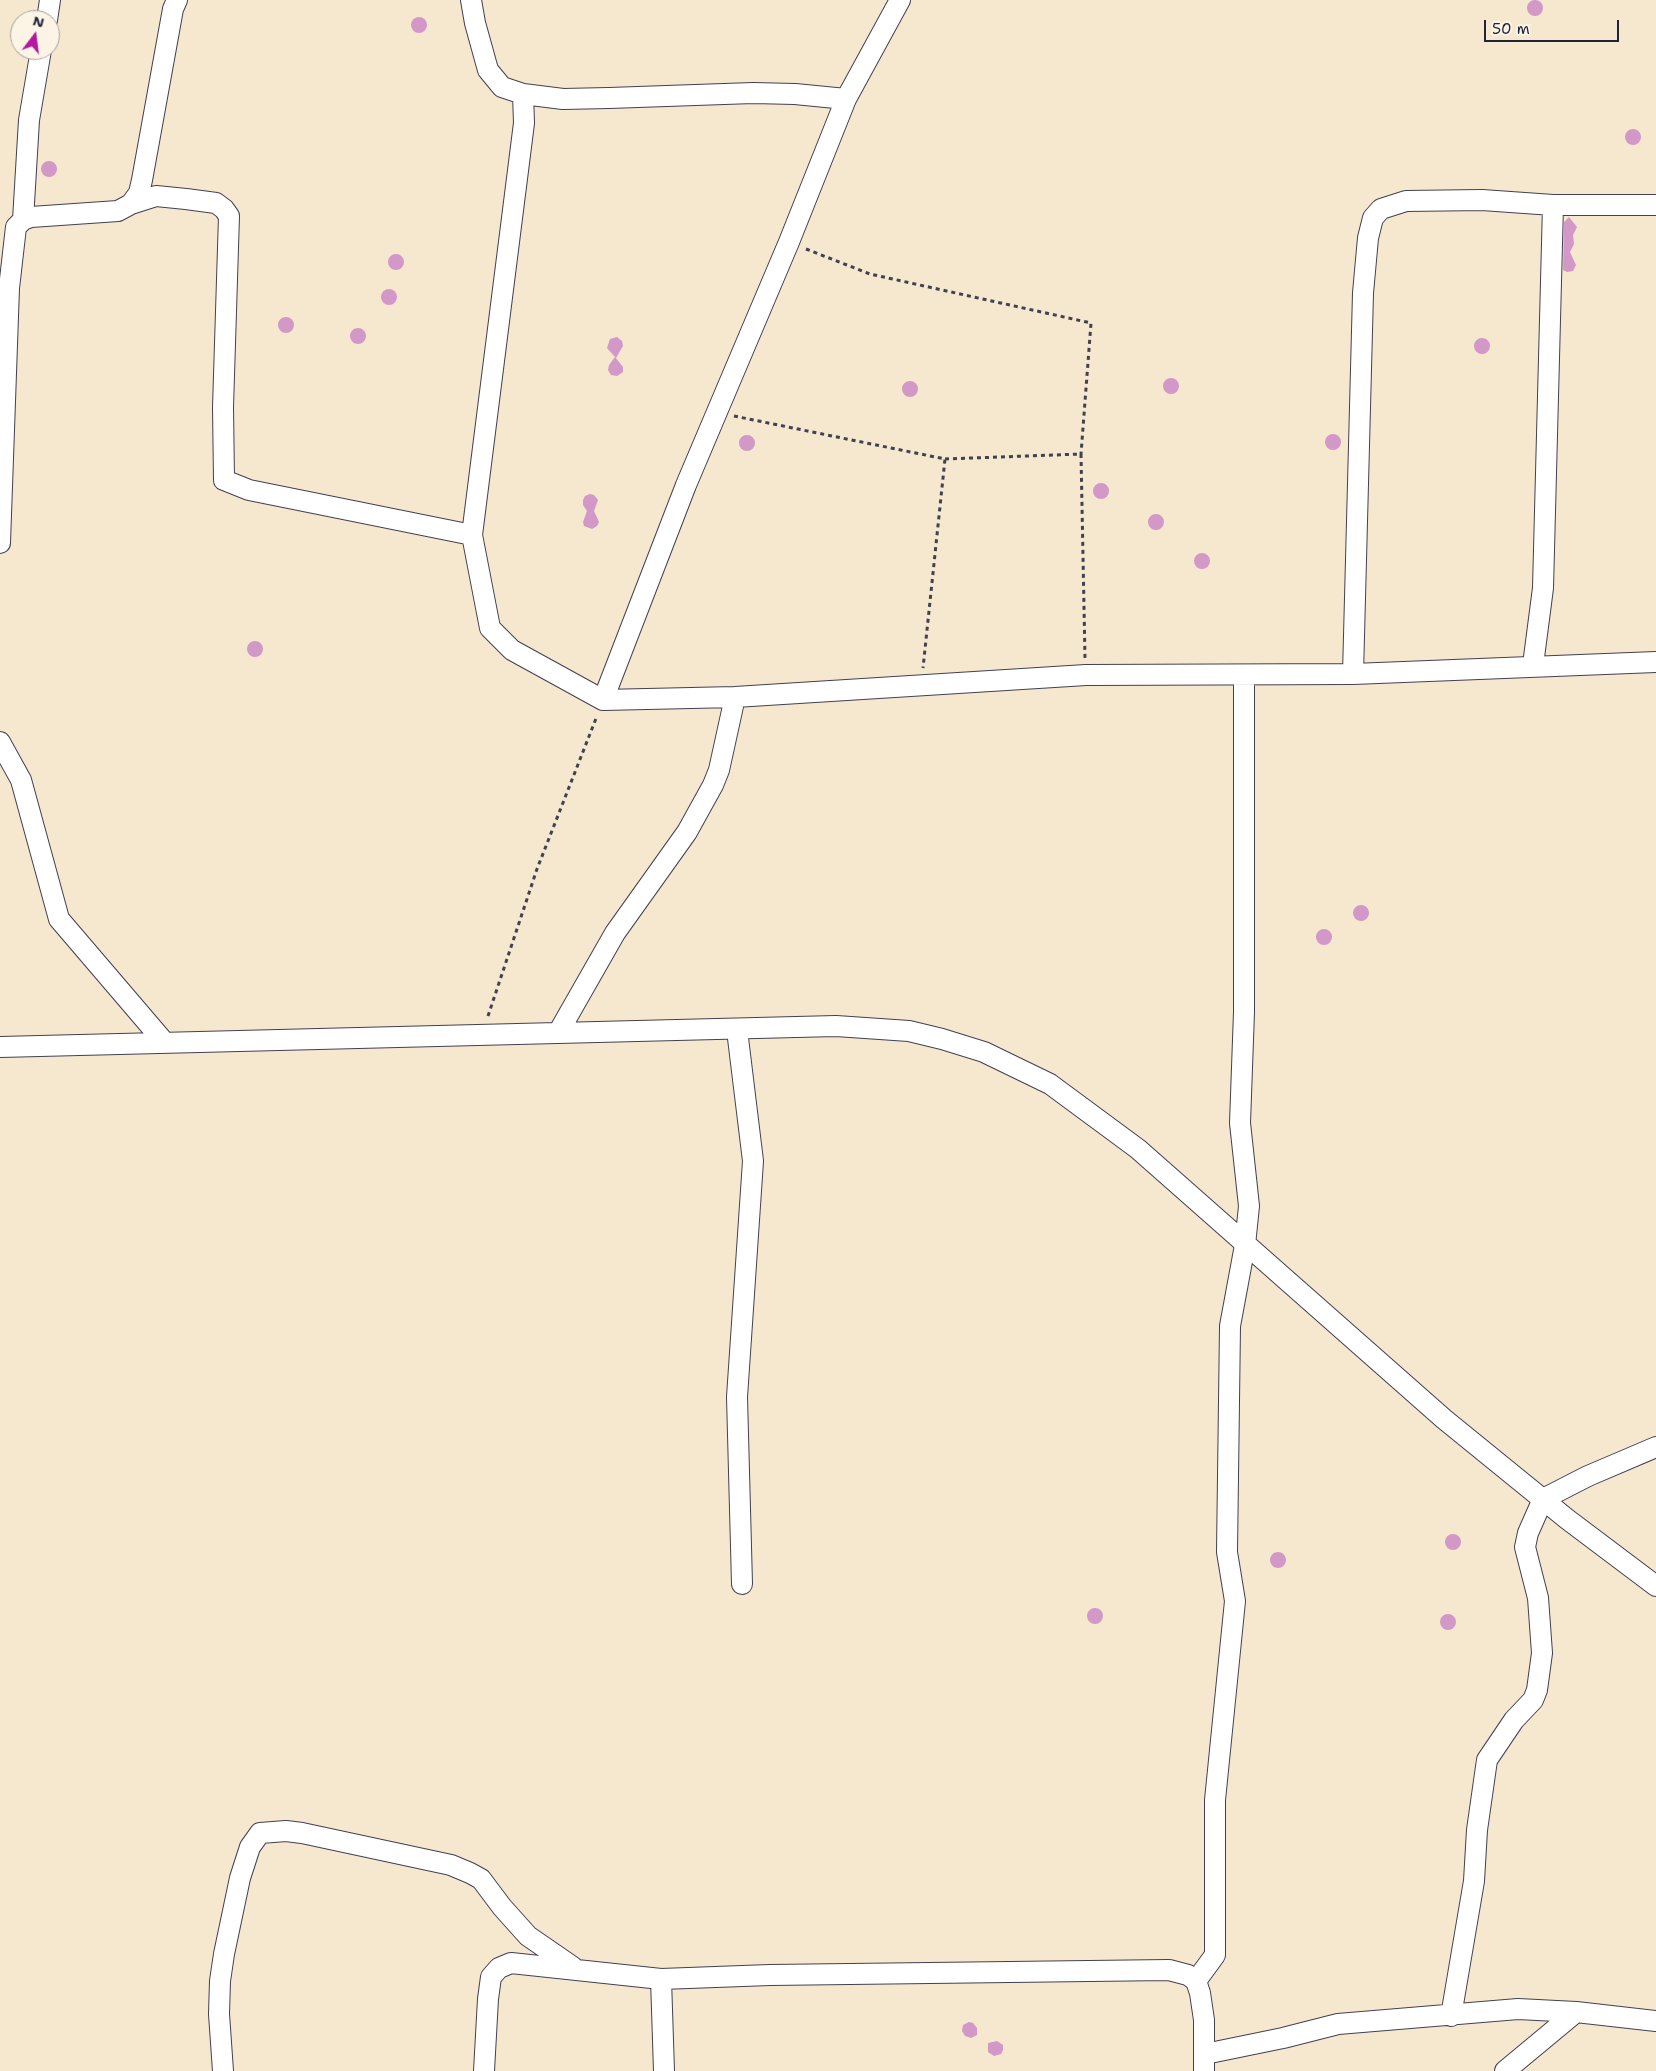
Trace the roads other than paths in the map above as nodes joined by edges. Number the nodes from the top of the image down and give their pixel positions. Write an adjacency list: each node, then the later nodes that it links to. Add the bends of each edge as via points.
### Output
1 (177, 0): 7 (street, via 142,180 139,193)
2 (471, 0): 5 (street, via 488,70 502,87)
3 (900, 0): 6 (street)
4 (39, 60): 10 (street, via 29,120)
5 (523, 94): 6 (street, via 563,99 752,93); 11 (street, via 524,123)
6 (846, 99): 18 (street, via 716,412)
7 (131, 204): 10 (street, via 118,211); 11 (street, via 156,196 193,200 216,203 229,216 224,480 249,490)
8 (1553, 205): 9 (street); 14 (street, via 1543,588); 15 (street, via 1482,200 1406,201 1381,209 1373,218 1363,293)
9 (1656, 205)
10 (23, 220): 12 (street, via 16,227 9,288)
11 (472, 535): 18 (street, via 490,628 512,650)
12 (0, 543)
13 (1656, 662): 14 (street)
14 (1533, 666): 15 (street)
15 (1353, 674): 16 (street)
16 (1244, 675): 17 (street, via 1086,675); 24 (street, via 1244,1002 1240,1115 1249,1206)
17 (736, 697): 18 (street); 21 (street, via 713,785 687,832 615,933)
18 (603, 700)
19 (0, 742): 22 (street, via 21,780 59,919)
20 (737, 1030): 21 (street); 24 (street, via 836,1026 909,1031 984,1052 1050,1084 1103,1121); 27 (street, via 753,1161 737,1397)
21 (558, 1033): 22 (street)
22 (165, 1044): 23 (street)
23 (0, 1047)
24 (1245, 1245): 26 (street, via 1444,1419); 31 (street, via 1230,1326 1227,1552 1235,1601 1215,1800 1215,1955)
25 (1656, 1447): 26 (street)
26 (1543, 1499): 28 (street); 33 (street, via 1525,1547 1538,1598 1542,1653 1537,1690 1533,1700 1514,1720 1487,1760 1474,1881)
27 (742, 1584)
28 (1656, 1586)
29 (577, 1969): 30 (street); 36 (street, via 528,1936 481,1879 470,1873 451,1865 302,1833 260,1833 250,1847 245,1863 224,1954 219,2014); 37 (street, via 511,1963 499,1968 491,1977)
30 (661, 1979): 31 (street, via 1169,1970 1188,1975); 38 (street)
31 (1196, 1981): 35 (street, via 1204,2020)
32 (1576, 2012): 33 (street, via 1518,2009); 34 (street); 39 (street)
33 (1452, 2016): 35 (street, via 1338,2024)
34 (1656, 2021)
35 (1204, 2062)
36 (223, 2071)
37 (484, 2071)
38 (664, 2071)
39 (1505, 2071)

